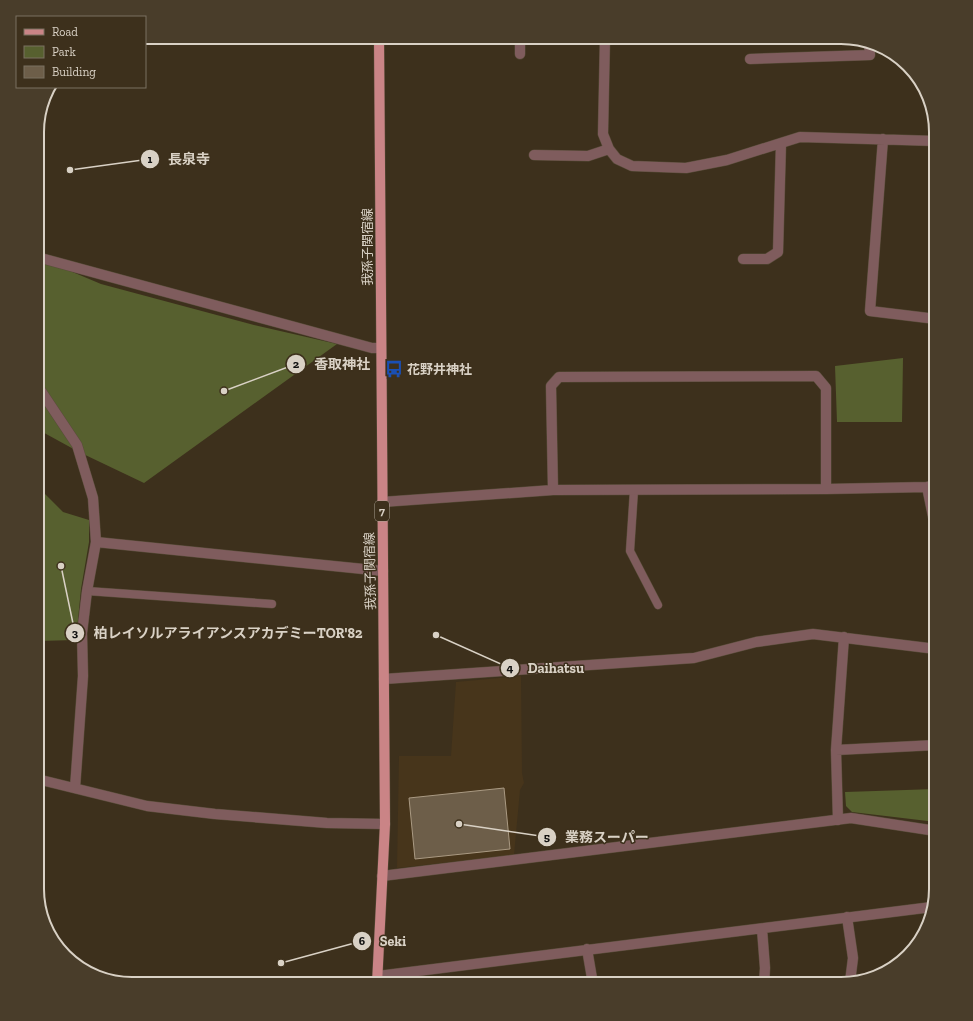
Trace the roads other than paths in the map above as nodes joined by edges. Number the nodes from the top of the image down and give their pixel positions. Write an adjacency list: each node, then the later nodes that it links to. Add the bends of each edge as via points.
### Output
1 (379, 44): 15 (main road, 我孫子関宿線 / 7)
2 (520, 44): 5 (street)
3 (604, 44): 10 (street, via 603,134)
4 (870, 50): 6 (street, via 870,55)
5 (520, 54)
6 (750, 59)
7 (883, 139): 8 (street); 9 (street, via 800,137); 14 (street, via 870,311)
8 (929, 141)
9 (781, 143): 10 (street, via 727,160 686,168 632,166 617,159); 13 (street, via 778,252 767,259)
10 (609, 149): 11 (street, via 588,156)
11 (534, 155)
12 (44, 259): 15 (street, via 281,324 372,348)
13 (743, 259)
14 (929, 318)
15 (381, 348): 21 (main road, 我孫子関宿線 / 7)
16 (44, 396): 22 (street, via 77,445 93,498)
17 (929, 486): 18 (street)
18 (826, 489): 19 (street, via 826,388 816,376 559,377 551,386); 20 (street)
19 (552, 490): 20 (street); 21 (street)
20 (634, 490): 26 (lane, via 630,551)
21 (382, 502): 23 (main road, 我孫子関宿線 / 7)
22 (96, 542): 23 (street); 24 (street)
23 (383, 571): 29 (main road, 我孫子関宿線 / 7)
24 (87, 591): 25 (lane); 33 (street, via 82,633 83,676)
25 (272, 604)
26 (658, 606)
27 (844, 637): 28 (street); 29 (street, via 806,635 756,642 694,658); 31 (street)
28 (929, 648)
29 (384, 679): 35 (main road, 我孫子関宿線 / 7)
30 (929, 745): 31 (street)
31 (836, 750): 34 (street)
32 (44, 781): 33 (street)
33 (75, 788): 35 (street, via 147,806 215,814 327,823)
34 (838, 820): 36 (street, via 852,818); 37 (street)
35 (385, 824): 37 (main road, 我孫子関宿線 / 7)
36 (929, 830)
37 (382, 876): 43 (main road, 我孫子関宿線 / 7)
38 (927, 908): 39 (street)
39 (846, 916): 40 (street); 42 (street, via 853,958)
40 (762, 929): 41 (street); 46 (street)
41 (587, 949): 44 (street); 45 (street)
42 (851, 976)
43 (378, 977)
44 (398, 977)
45 (592, 977)
46 (764, 977)

